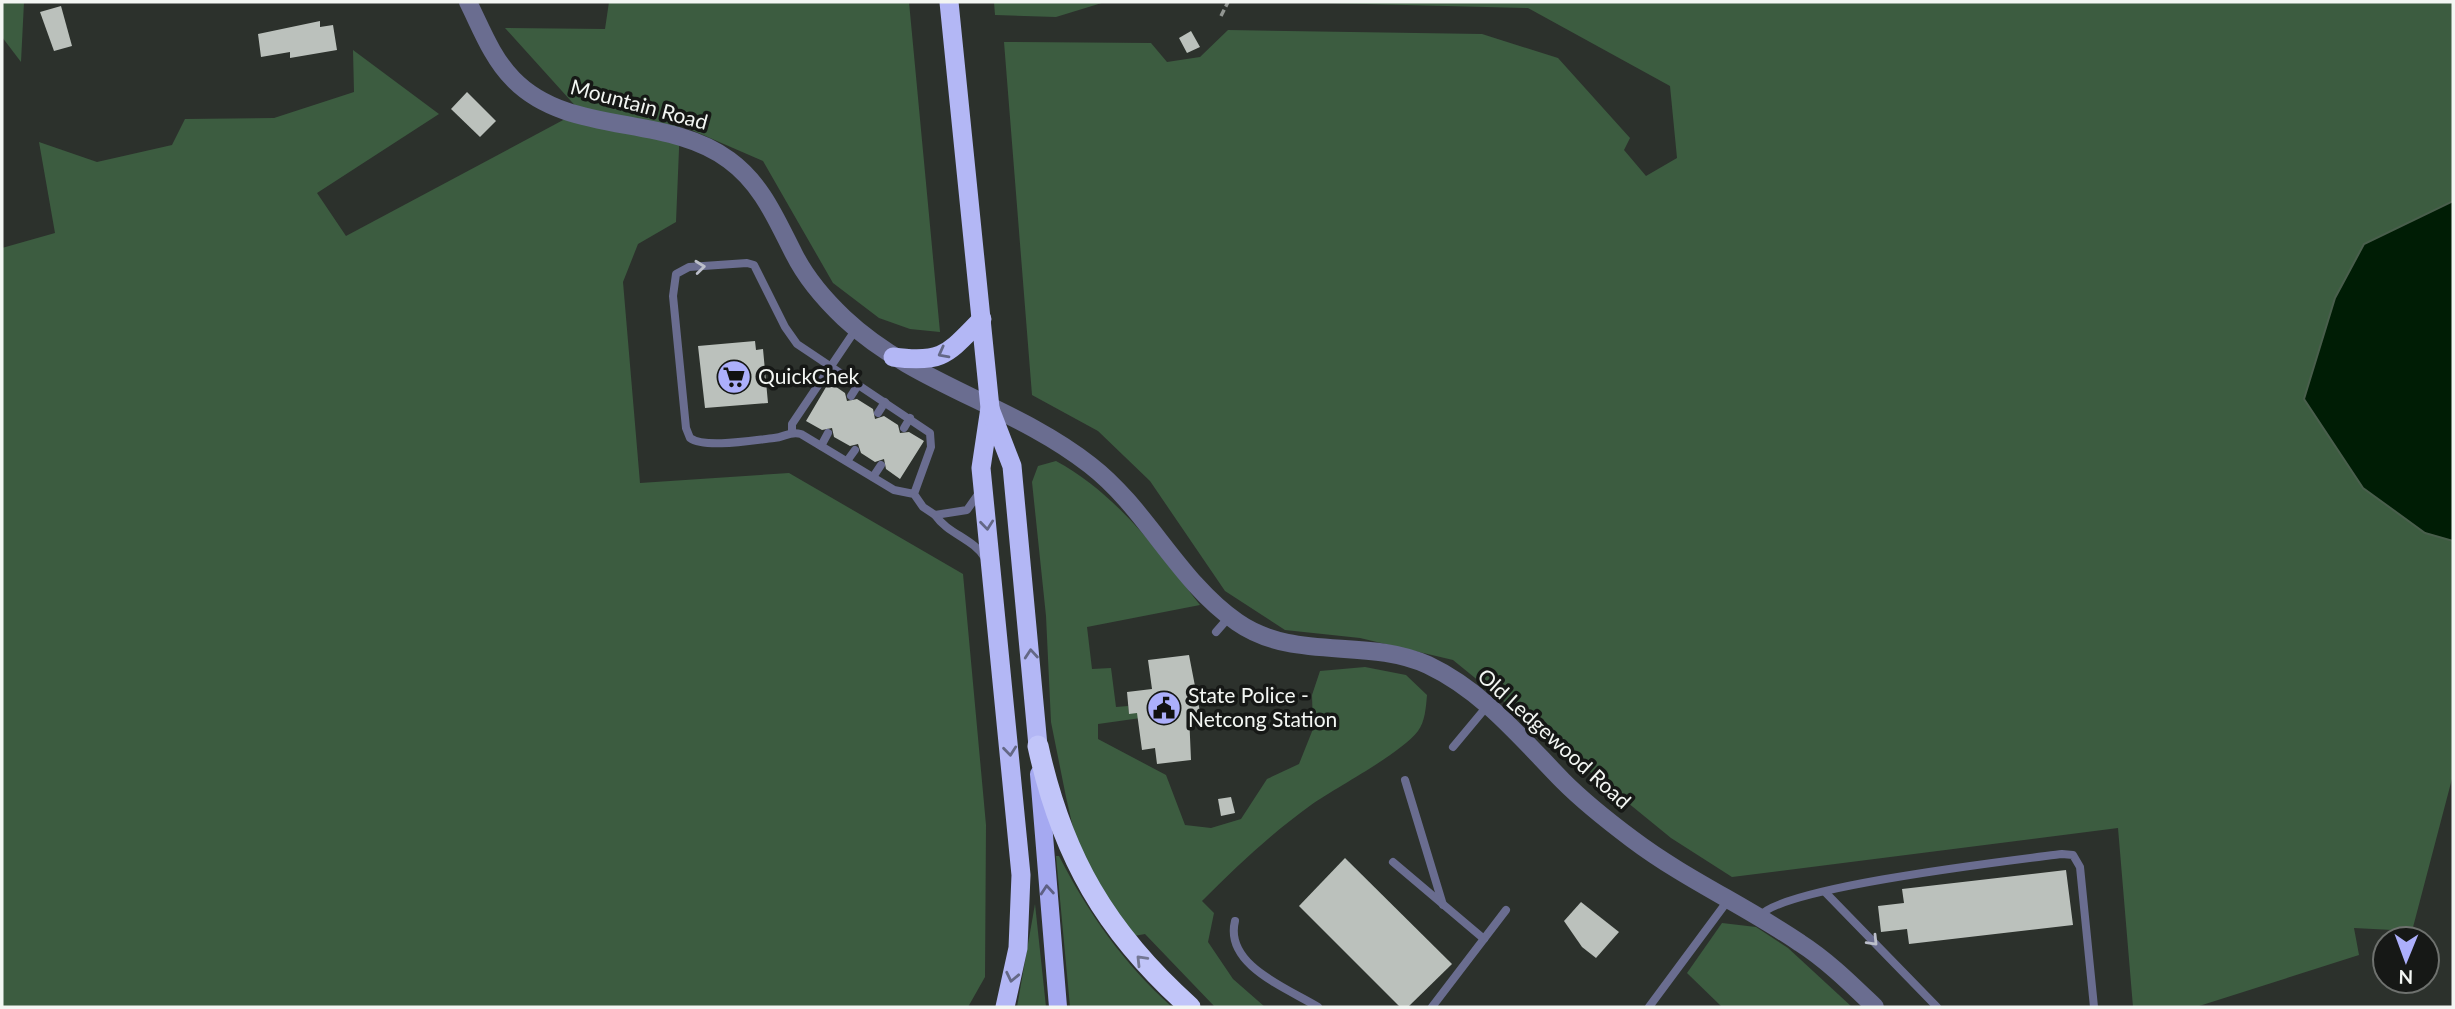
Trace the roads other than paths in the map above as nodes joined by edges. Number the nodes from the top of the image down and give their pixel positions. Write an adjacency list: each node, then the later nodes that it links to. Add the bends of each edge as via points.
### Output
1 (468, 2): 4 (street, Mountain Road, via 498,60 523,89 583,115 689,138 734,163 774,212 804,270)
2 (949, 2): 3 (highway)
3 (982, 319): 5 (highway, one-way to 5, via 943,355); 10 (highway)
4 (856, 329): 5 (street, Mountain Road); 6 (lane)
5 (893, 357): 10 (street, Mountain Road)
6 (830, 367): 7 (lane); 14 (lane, via 792,424); 14 (lane, one-way to 6, via 777,438 708,444 690,438 674,278 689,267 751,263 793,340)
7 (858, 385): 8 (lane); 9 (lane)
8 (851, 396)
9 (885, 402): 11 (lane); 12 (lane)
10 (990, 408): 21 (highway, via 981,468); 25 (street, Old Ledgewood Road, via 1090,465); 28 (highway, one-way to 10, via 1012,466)
11 (878, 413)
12 (910, 418): 13 (lane); 22 (lane, via 928,429 932,442)
13 (904, 428)
14 (792, 432): 16 (lane)
15 (828, 433): 16 (lane)
16 (821, 446): 18 (lane)
17 (855, 450): 18 (lane)
18 (847, 461): 20 (lane)
19 (881, 465): 20 (lane)
20 (873, 477): 22 (lane, via 894,490)
21 (983, 488): 23 (lane, via 967,510); 24 (highway, one-way to 24)
22 (914, 494): 23 (lane)
23 (935, 515): 24 (lane, via 944,527 978,549)
24 (992, 576): 39 (highway, one-way to 39, via 1021,875 1018,948)
25 (1230, 616): 26 (lane); 27 (street, Old Ledgewood Road, via 1264,637 1284,643 1423,663)
26 (1216, 632)
27 (1488, 705): 29 (lane); 33 (street, Old Ledgewood Road, via 1634,841)
28 (1038, 746): 40 (main road, one-way to 28); 41 (highway, one-way to 28, via 1130,948 1099,905 1052,807)
29 (1453, 747)
30 (1405, 779): 34 (lane)
31 (1393, 862): 34 (lane)
32 (1825, 892): 36 (lane, via 1774,905); 46 (lane, one-way to 46); 47 (lane, via 1900,877 2073,855 2080,867)
33 (1729, 900): 36 (street, Old Ledgewood Road); 44 (lane)
34 (1443, 905): 38 (lane)
35 (1506, 910): 38 (lane)
36 (1759, 917): 45 (street, Old Ledgewood Road, via 1824,960)
37 (1235, 921): 42 (lane, via 1234,943 1244,961)
38 (1484, 939): 43 (lane)
39 (1005, 1007)
40 (1058, 1007)
41 (1189, 1007)
42 (1318, 1007)
43 (1433, 1007)
44 (1649, 1007)
45 (1875, 1007)
46 (1937, 1007)
47 (2095, 1007)

